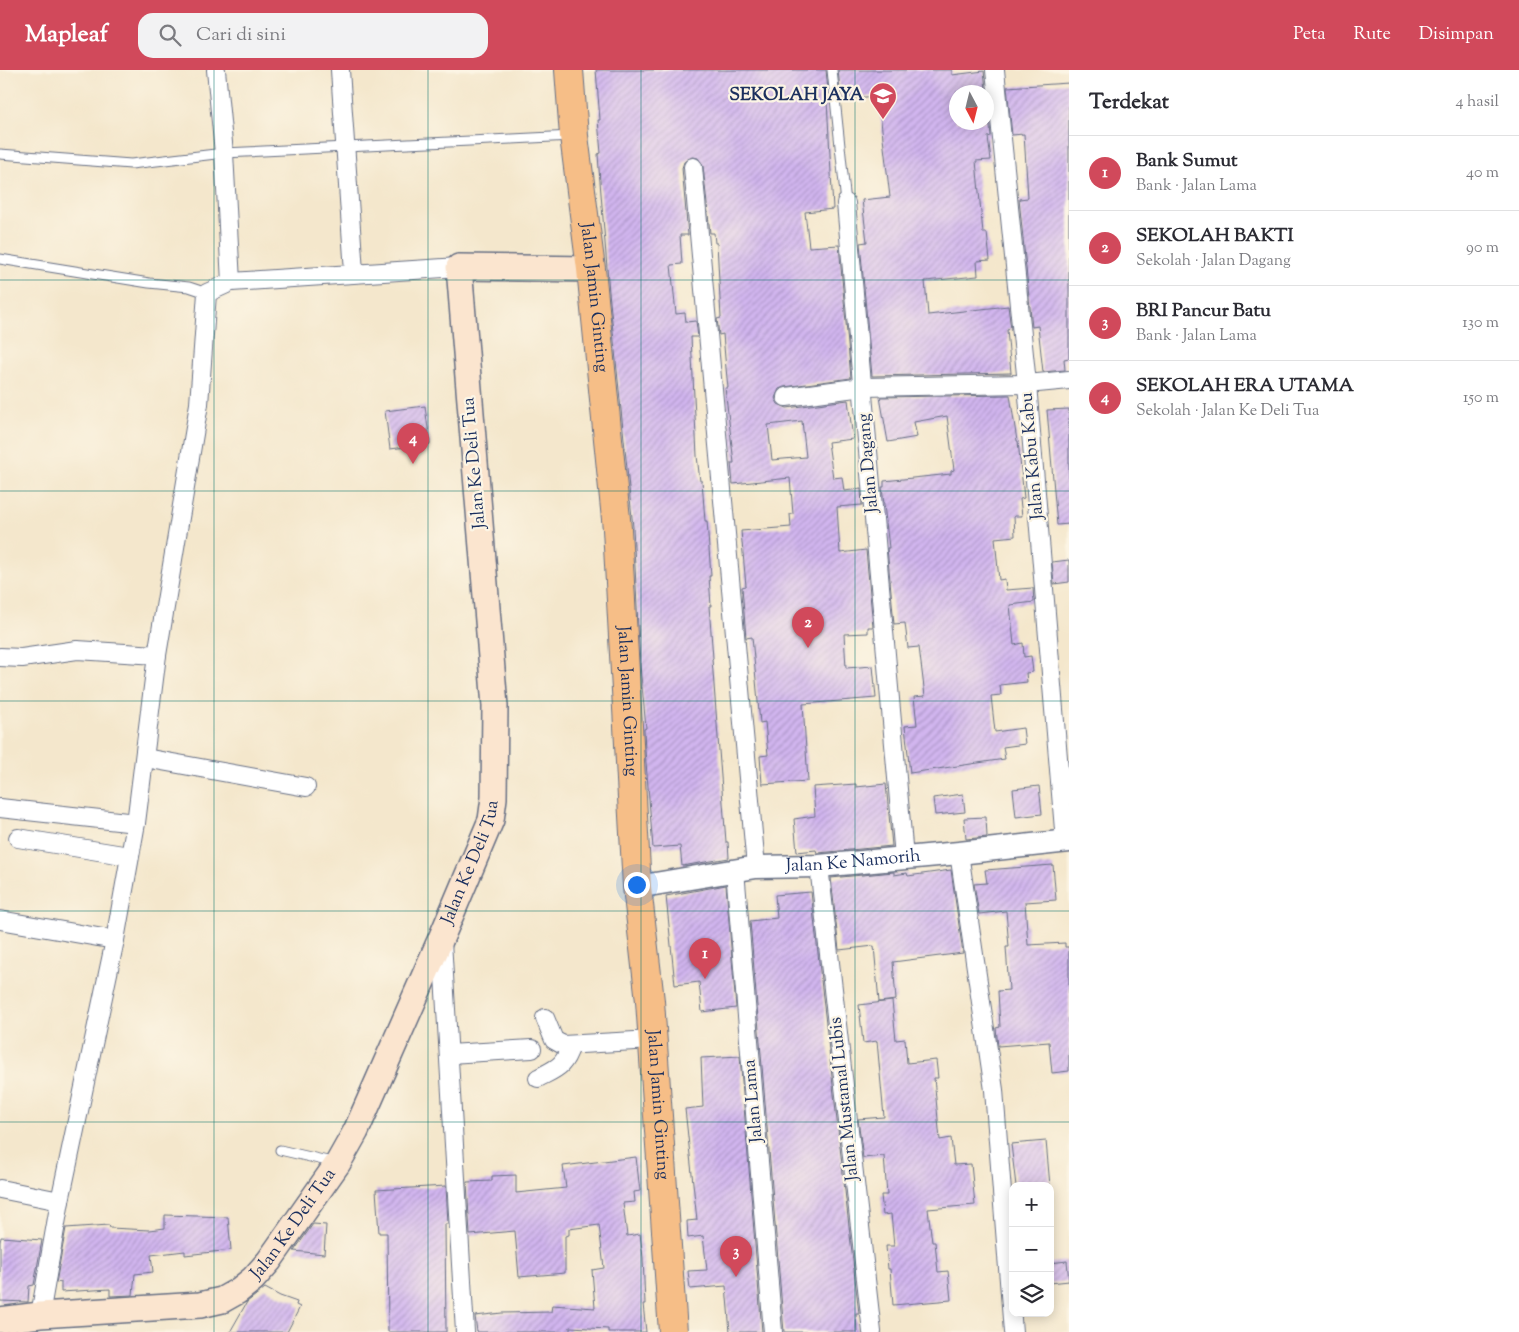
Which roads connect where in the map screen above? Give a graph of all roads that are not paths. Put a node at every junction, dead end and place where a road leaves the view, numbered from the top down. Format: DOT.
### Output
graph roads {
  1 [pos="216,70"];
  2 [pos="340,70"];
  3 [pos="569,70"];
  4 [pos="832,70"];
  5 [pos="995,70"];
  6 [pos="574,136"];
  7 [pos="344,147"];
  8 [pos="0,154"];
  9 [pos="224,154"];
  10 [pos="693,166"];
  11 [pos="846,203"];
  12 [pos="0,259"];
  13 [pos="459,267"];
  14 [pos="591,269"];
  15 [pos="354,272"];
  16 [pos="231,282"];
  17 [pos="207,293"];
  18 [pos="1069,380"];
  19 [pos="1027,384"];
  20 [pos="863,387"];
  21 [pos="786,397"];
  22 [pos="158,655"];
  23 [pos="0,657"];
  24 [pos="145,758"];
  25 [pos="306,787"];
  26 [pos="0,808"];
  27 [pos="136,823"];
  28 [pos="18,838"];
  29 [pos="1067,841"];
  30 [pos="959,853"];
  31 [pos="129,856"];
  32 [pos="904,857"];
  33 [pos="819,866"];
  34 [pos="746,869"];
  35 [pos="637,887"];
  36 [pos="0,920"];
  37 [pos="442,936"];
  38 [pos="115,940"];
  39 [pos="545,1018"];
  40 [pos="653,1040"];
  41 [pos="571,1045"];
  42 [pos="532,1049"];
  43 [pos="449,1054"];
  44 [pos="538,1078"];
  45 [pos="280,1150"];
  46 [pos="338,1163"];
  47 [pos="0,1189"];
  48 [pos="60,1201"];
  49 [pos="40,1315"];
  50 [pos="0,1320"];
  51 [pos="465,1332"];
  52 [pos="673,1332"];
  53 [pos="773,1332"];
  54 [pos="872,1332"];
  55 [pos="1013,1332"];
  1 -- 9 [label="street"];
  2 -- 7 [label="street"];
  3 -- 6 [label="highway, Jalan Jamin Ginting"];
  4 -- 11 [label="lane, Jalan Dagang"];
  5 -- 19 [label="street, Jalan Kabu Kabu"];
  6 -- 7 [label="lane"];
  6 -- 14 [label="highway, Jalan Jamin Ginting"];
  7 -- 9 [label="lane"];
  7 -- 15 [label="street"];
  8 -- 9 [label="lane"];
  9 -- 16 [label="street"];
  10 -- 34 [label="street, Jalan Lama"];
  11 -- 20 [label="street, Jalan Dagang"];
  12 -- 17 [label="lane"];
  13 -- 14 [label="main road"];
  13 -- 15 [label="street"];
  13 -- 37 [label="main road, Jalan Ke Deli Tua"];
  14 -- 35 [label="highway, Jalan Jamin Ginting"];
  15 -- 16 [label="street"];
  16 -- 17 [label="street"];
  17 -- 22 [label="street"];
  18 -- 19 [label="street"];
  19 -- 20 [label="street"];
  19 -- 29 [label="street, Jalan Kabu Kabu"];
  20 -- 21 [label="street"];
  20 -- 32 [label="street, Jalan Dagang"];
  22 -- 23 [label="street"];
  22 -- 24 [label="street"];
  24 -- 25 [label="street"];
  24 -- 27 [label="street"];
  26 -- 27 [label="street"];
  27 -- 31 [label="street"];
  28 -- 31 [label="street"];
  29 -- 30 [label="street, Jalan Ke Namorih"];
  30 -- 32 [label="street, Jalan Ke Namorih"];
  30 -- 55 [label="street"];
  31 -- 38 [label="street"];
  32 -- 33 [label="street, Jalan Ke Namorih"];
  33 -- 34 [label="street, Jalan Ke Namorih"];
  33 -- 54 [label="street, Jalan Mustamal Lubis"];
  34 -- 35 [label="street, Jalan Ke Namorih"];
  34 -- 53 [label="street, Jalan Lama"];
  35 -- 40 [label="highway, Jalan Jamin Ginting"];
  36 -- 38 [label="street"];
  37 -- 43 [label="street"];
  37 -- 46 [label="main road, Jalan Ke Deli Tua"];
  38 -- 48 [label="street"];
  39 -- 41 [label="street"];
  40 -- 41 [label="street"];
  40 -- 52 [label="highway, Jalan Jamin Ginting"];
  41 -- 44 [label="street"];
  42 -- 43 [label="street"];
  43 -- 51 [label="street"];
  45 -- 46 [label="lane"];
  46 -- 49 [label="main road, Jalan Ke Deli Tua"];
  47 -- 48 [label="street"];
  48 -- 49 [label="street"];
  49 -- 50 [label="main road, Jalan Ke Deli Tua"];
}
